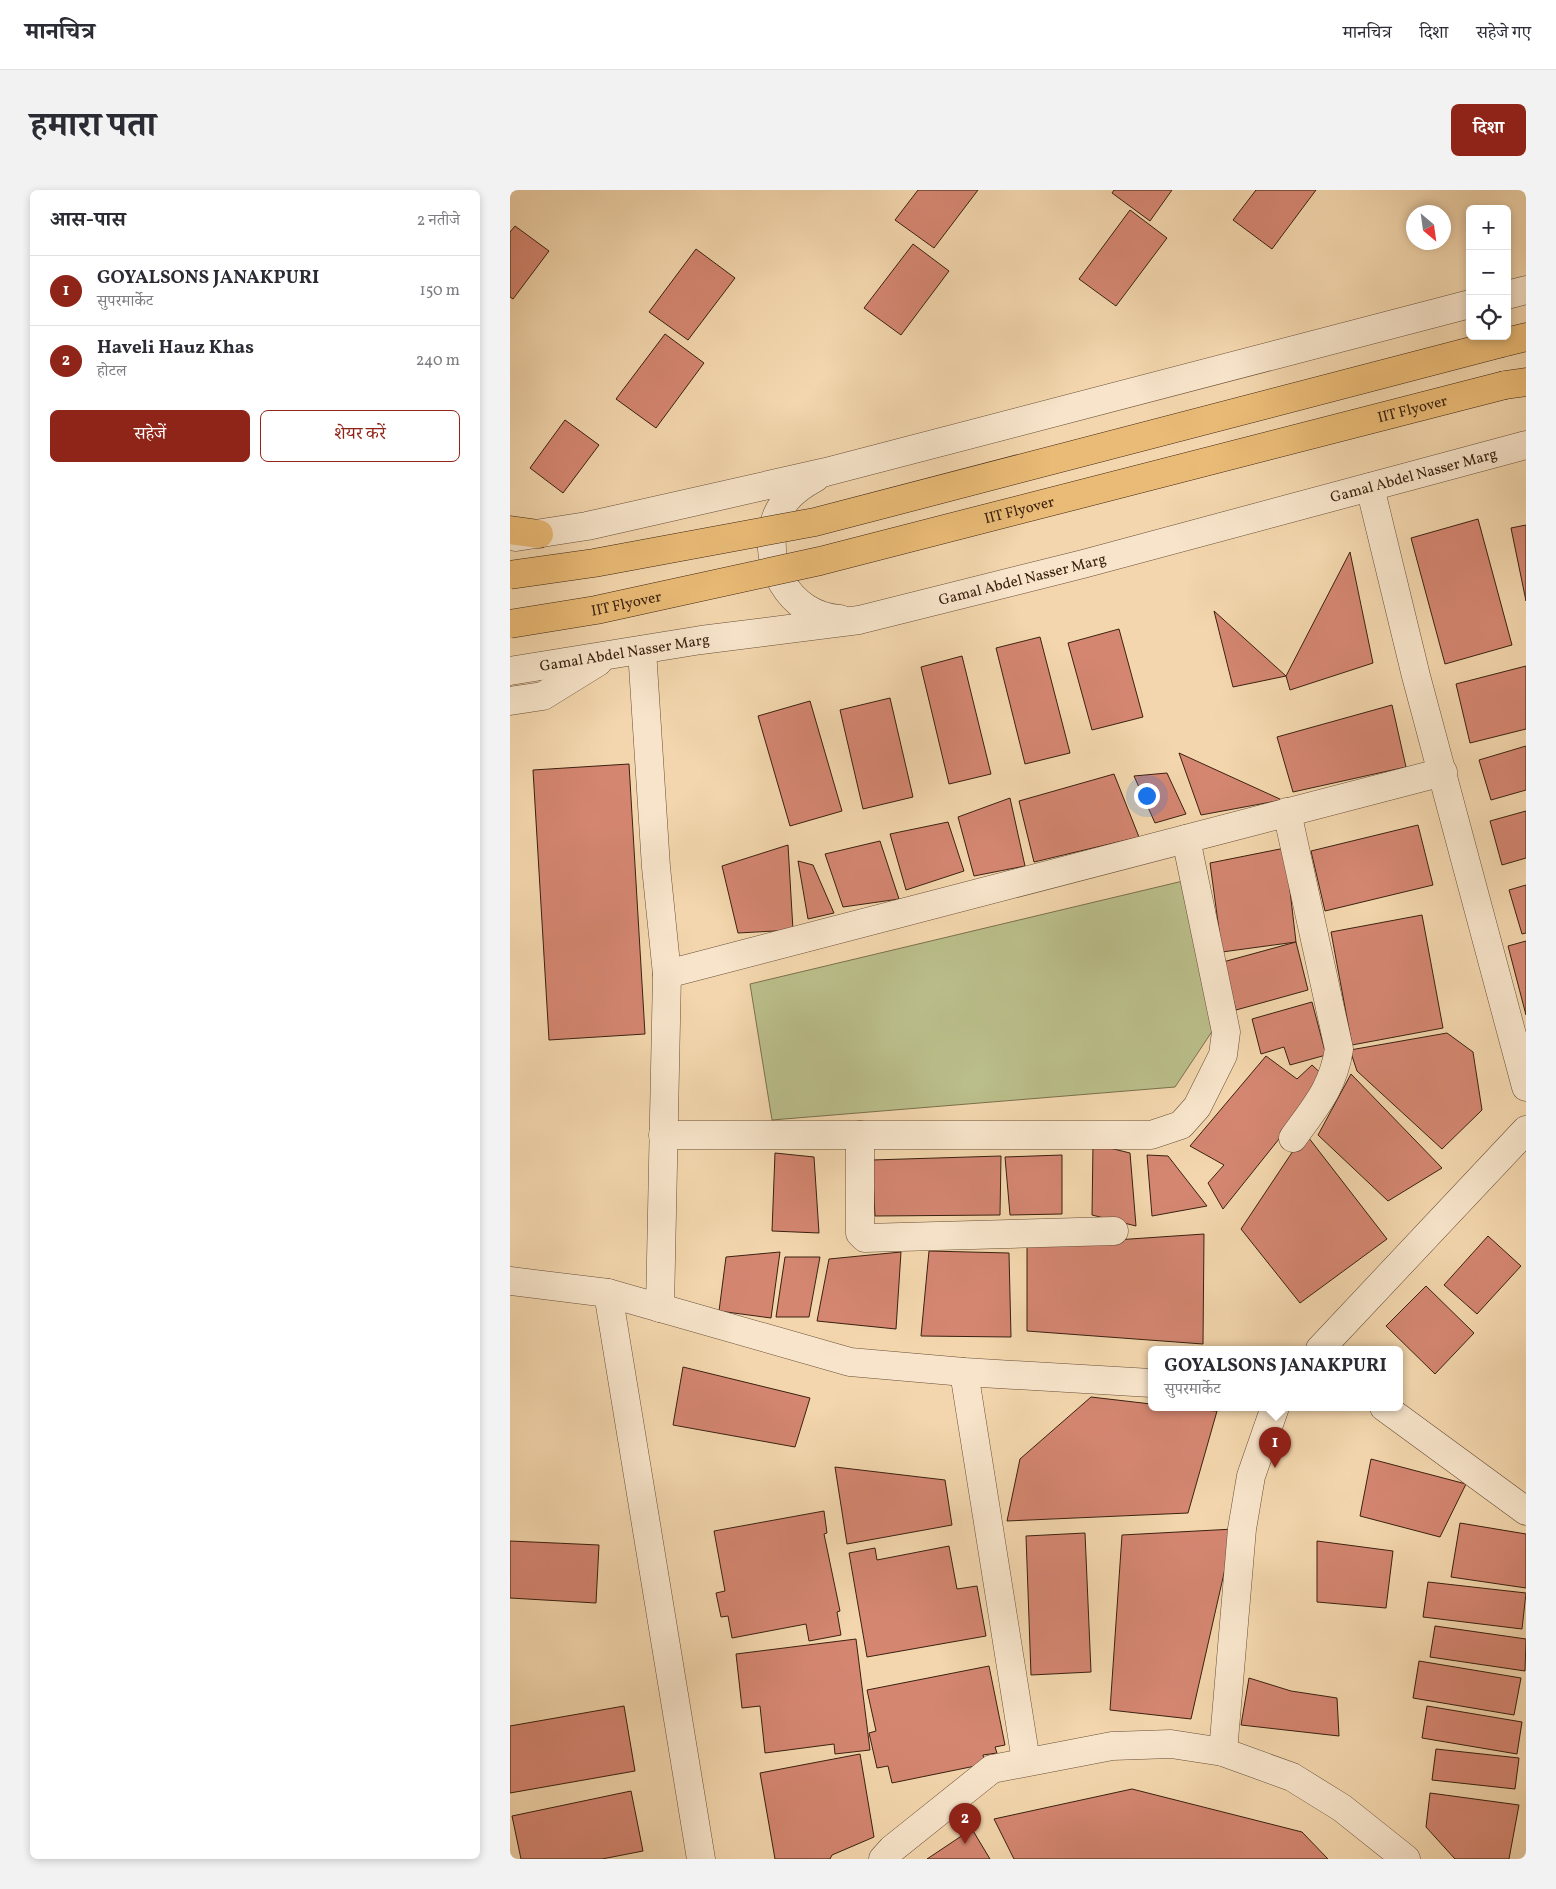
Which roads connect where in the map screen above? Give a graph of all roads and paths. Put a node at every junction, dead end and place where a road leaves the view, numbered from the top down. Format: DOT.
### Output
graph roads {
  1 [pos="1526,290"];
  2 [pos="1511,294"];
  3 [pos="1466,305"];
  4 [pos="1514,340"];
  5 [pos="1515,383"];
  6 [pos="1526,445"];
  7 [pos="826,472"];
  8 [pos="1370,487"];
  9 [pos="510,530"];
  10 [pos="539,534"];
  11 [pos="510,538"];
  12 [pos="510,575"];
  13 [pos="859,620"];
  14 [pos="510,624"];
  15 [pos="642,650"];
  16 [pos="608,656"];
  17 [pos="510,672"];
  18 [pos="510,701"];
  19 [pos="1443,772"];
  20 [pos="1286,812"];
  21 [pos="1186,839"];
  22 [pos="667,974"];
  23 [pos="1526,1087"];
  24 [pos="1526,1130"];
  25 [pos="663,1135"];
  26 [pos="860,1135"];
  27 [pos="1293,1138"];
  28 [pos="1114,1231"];
  29 [pos="510,1281"];
  30 [pos="608,1293"];
  31 [pos="660,1308"];
  32 [pos="1323,1346"];
  33 [pos="964,1372"];
  34 [pos="1148,1383"];
  35 [pos="1273,1411"];
  36 [pos="1389,1411"];
  37 [pos="1526,1511"];
  38 [pos="1223,1752"];
  39 [pos="1026,1761"];
  40 [pos="701,1859"];
  41 [pos="883,1859"];
  42 [pos="1406,1859"];
  1 -- 2 [label="street"];
  3 -- 7 [label="street"];
  4 -- 12 [label="main road, bridge"];
  5 -- 14 [label="main road, IIT Flyover, bridge"];
  6 -- 8 [label="street, Gamal Abdel Nasser Marg"];
  7 -- 10 [label="street"];
  7 -- 13 [label="street"];
  8 -- 13 [label="street, Gamal Abdel Nasser Marg"];
  8 -- 19 [label="street"];
  9 -- 10 [label="main road"];
  10 -- 11 [label="street"];
  13 -- 15 [label="street, Gamal Abdel Nasser Marg"];
  15 -- 16 [label="street, Gamal Abdel Nasser Marg"];
  15 -- 22 [label="street"];
  16 -- 17 [label="street, Gamal Abdel Nasser Marg"];
  16 -- 18 [label="street"];
  19 -- 20 [label="street"];
  19 -- 23 [label="street"];
  20 -- 21 [label="street"];
  20 -- 27 [label="street"];
  21 -- 22 [label="street"];
  21 -- 26 [label="street"];
  22 -- 25 [label="street"];
  24 -- 32 [label="street"];
  25 -- 26 [label="street"];
  25 -- 31 [label="street"];
  26 -- 28 [label="street"];
  29 -- 30 [label="street"];
  30 -- 31 [label="street"];
  30 -- 40 [label="street"];
  31 -- 33 [label="street"];
  33 -- 34 [label="street"];
  33 -- 39 [label="street"];
  35 -- 38 [label="street"];
  36 -- 37 [label="street"];
  38 -- 39 [label="street"];
  38 -- 42 [label="street"];
  39 -- 41 [label="street"];
}
